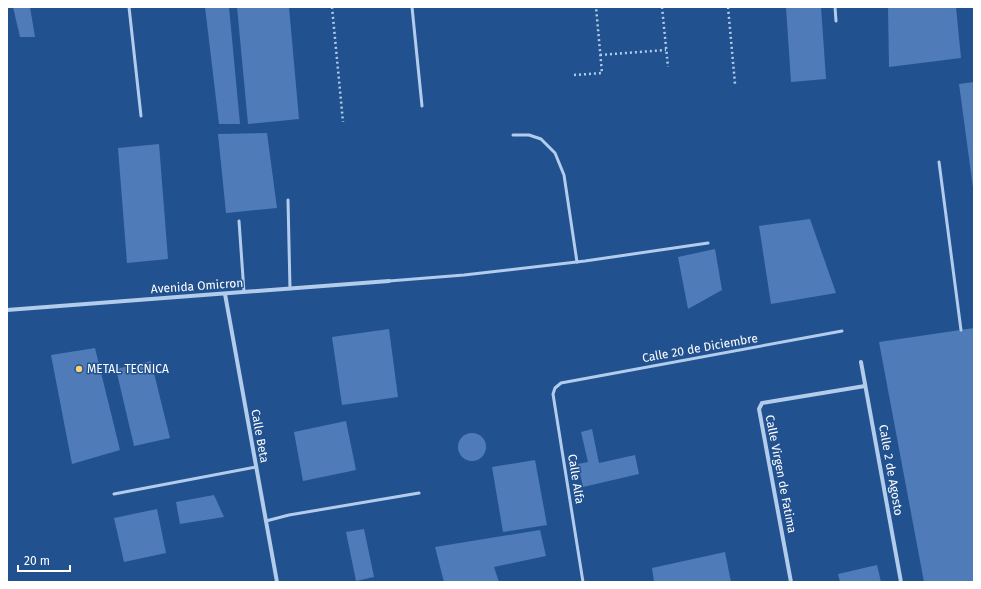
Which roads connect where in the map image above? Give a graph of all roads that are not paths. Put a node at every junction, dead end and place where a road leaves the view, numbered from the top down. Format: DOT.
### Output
graph roads {
  1 [pos="130,7"];
  2 [pos="412,7"];
  3 [pos="835,7"];
  4 [pos="836,21"];
  5 [pos="422,106"];
  6 [pos="141,116"];
  7 [pos="513,135"];
  8 [pos="939,162"];
  9 [pos="288,200"];
  10 [pos="239,221"];
  11 [pos="708,243"];
  12 [pos="577,262"];
  13 [pos="389,281"];
  14 [pos="290,289"];
  15 [pos="244,292"];
  16 [pos="224,294"];
  17 [pos="7,310"];
  18 [pos="961,330"];
  19 [pos="842,331"];
  20 [pos="861,362"];
  21 [pos="561,383"];
  22 [pos="865,386"];
  23 [pos="256,466"];
  24 [pos="419,493"];
  25 [pos="114,494"];
  26 [pos="266,521"];
  27 [pos="277,582"];
  28 [pos="583,582"];
  29 [pos="791,582"];
  30 [pos="901,582"];
  1 -- 6 [label="lane"];
  2 -- 5 [label="lane"];
  3 -- 4 [label="lane"];
  7 -- 12 [label="lane"];
  8 -- 18 [label="lane"];
  9 -- 14 [label="lane"];
  10 -- 15 [label="lane"];
  11 -- 12 [label="lane"];
  12 -- 13 [label="lane"];
  13 -- 14 [label="street, Avenida Omicron"];
  14 -- 15 [label="street, Avenida Omicron"];
  15 -- 16 [label="street, Avenida Omicron"];
  16 -- 17 [label="street, Avenida Omicron"];
  16 -- 23 [label="street, Calle Beta"];
  19 -- 21 [label="lane, Calle 20 de Diciembre"];
  20 -- 22 [label="street, Calle 2 de Agosto"];
  21 -- 28 [label="lane, Calle Alfa"];
  22 -- 29 [label="street, Calle Virgen de Fatima"];
  22 -- 30 [label="street, Calle 2 de Agosto"];
  23 -- 25 [label="lane"];
  23 -- 26 [label="street, Calle Beta"];
  24 -- 26 [label="lane"];
  26 -- 27 [label="street, Calle Beta"];
}
